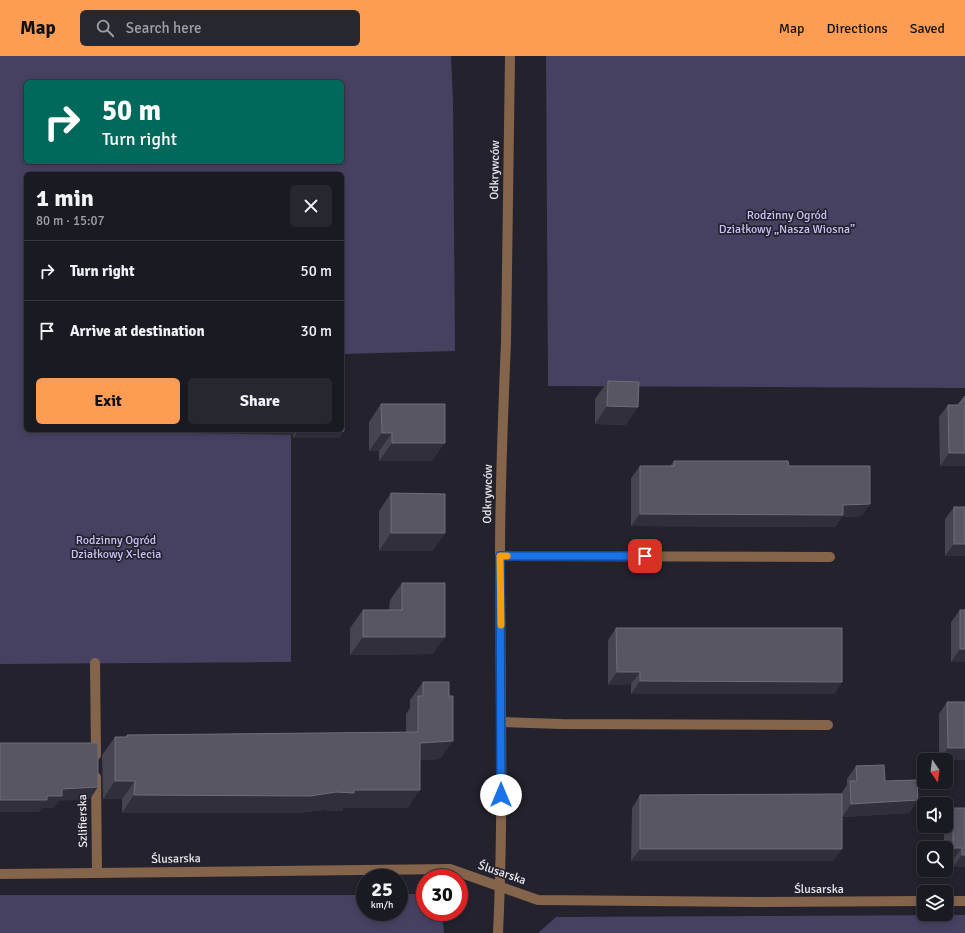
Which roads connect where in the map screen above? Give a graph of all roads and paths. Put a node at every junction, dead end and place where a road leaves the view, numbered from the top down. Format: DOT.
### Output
graph roads {
  1 [pos="510,56"];
  2 [pos="500,556"];
  3 [pos="830,557"];
  4 [pos="95,668"];
  5 [pos="502,722"];
  6 [pos="828,725"];
  7 [pos="97,873"];
  8 [pos="0,874"];
  9 [pos="501,886"];
  10 [pos="917,901"];
  11 [pos="953,901"];
  12 [pos="965,901"];
  13 [pos="498,933"];
  1 -- 2 [label="street, Odkrywców"];
  2 -- 3 [label="street"];
  2 -- 5 [label="street, Odkrywców"];
  4 -- 7 [label="street, Szlifierska"];
  5 -- 6 [label="street"];
  5 -- 9 [label="street, Odkrywców"];
  7 -- 8 [label="street, Ślusarska"];
  7 -- 9 [label="street, Ślusarska"];
  9 -- 10 [label="street, Ślusarska"];
  9 -- 13 [label="street, Odkrywców"];
  11 -- 12 [label="street"];
}
